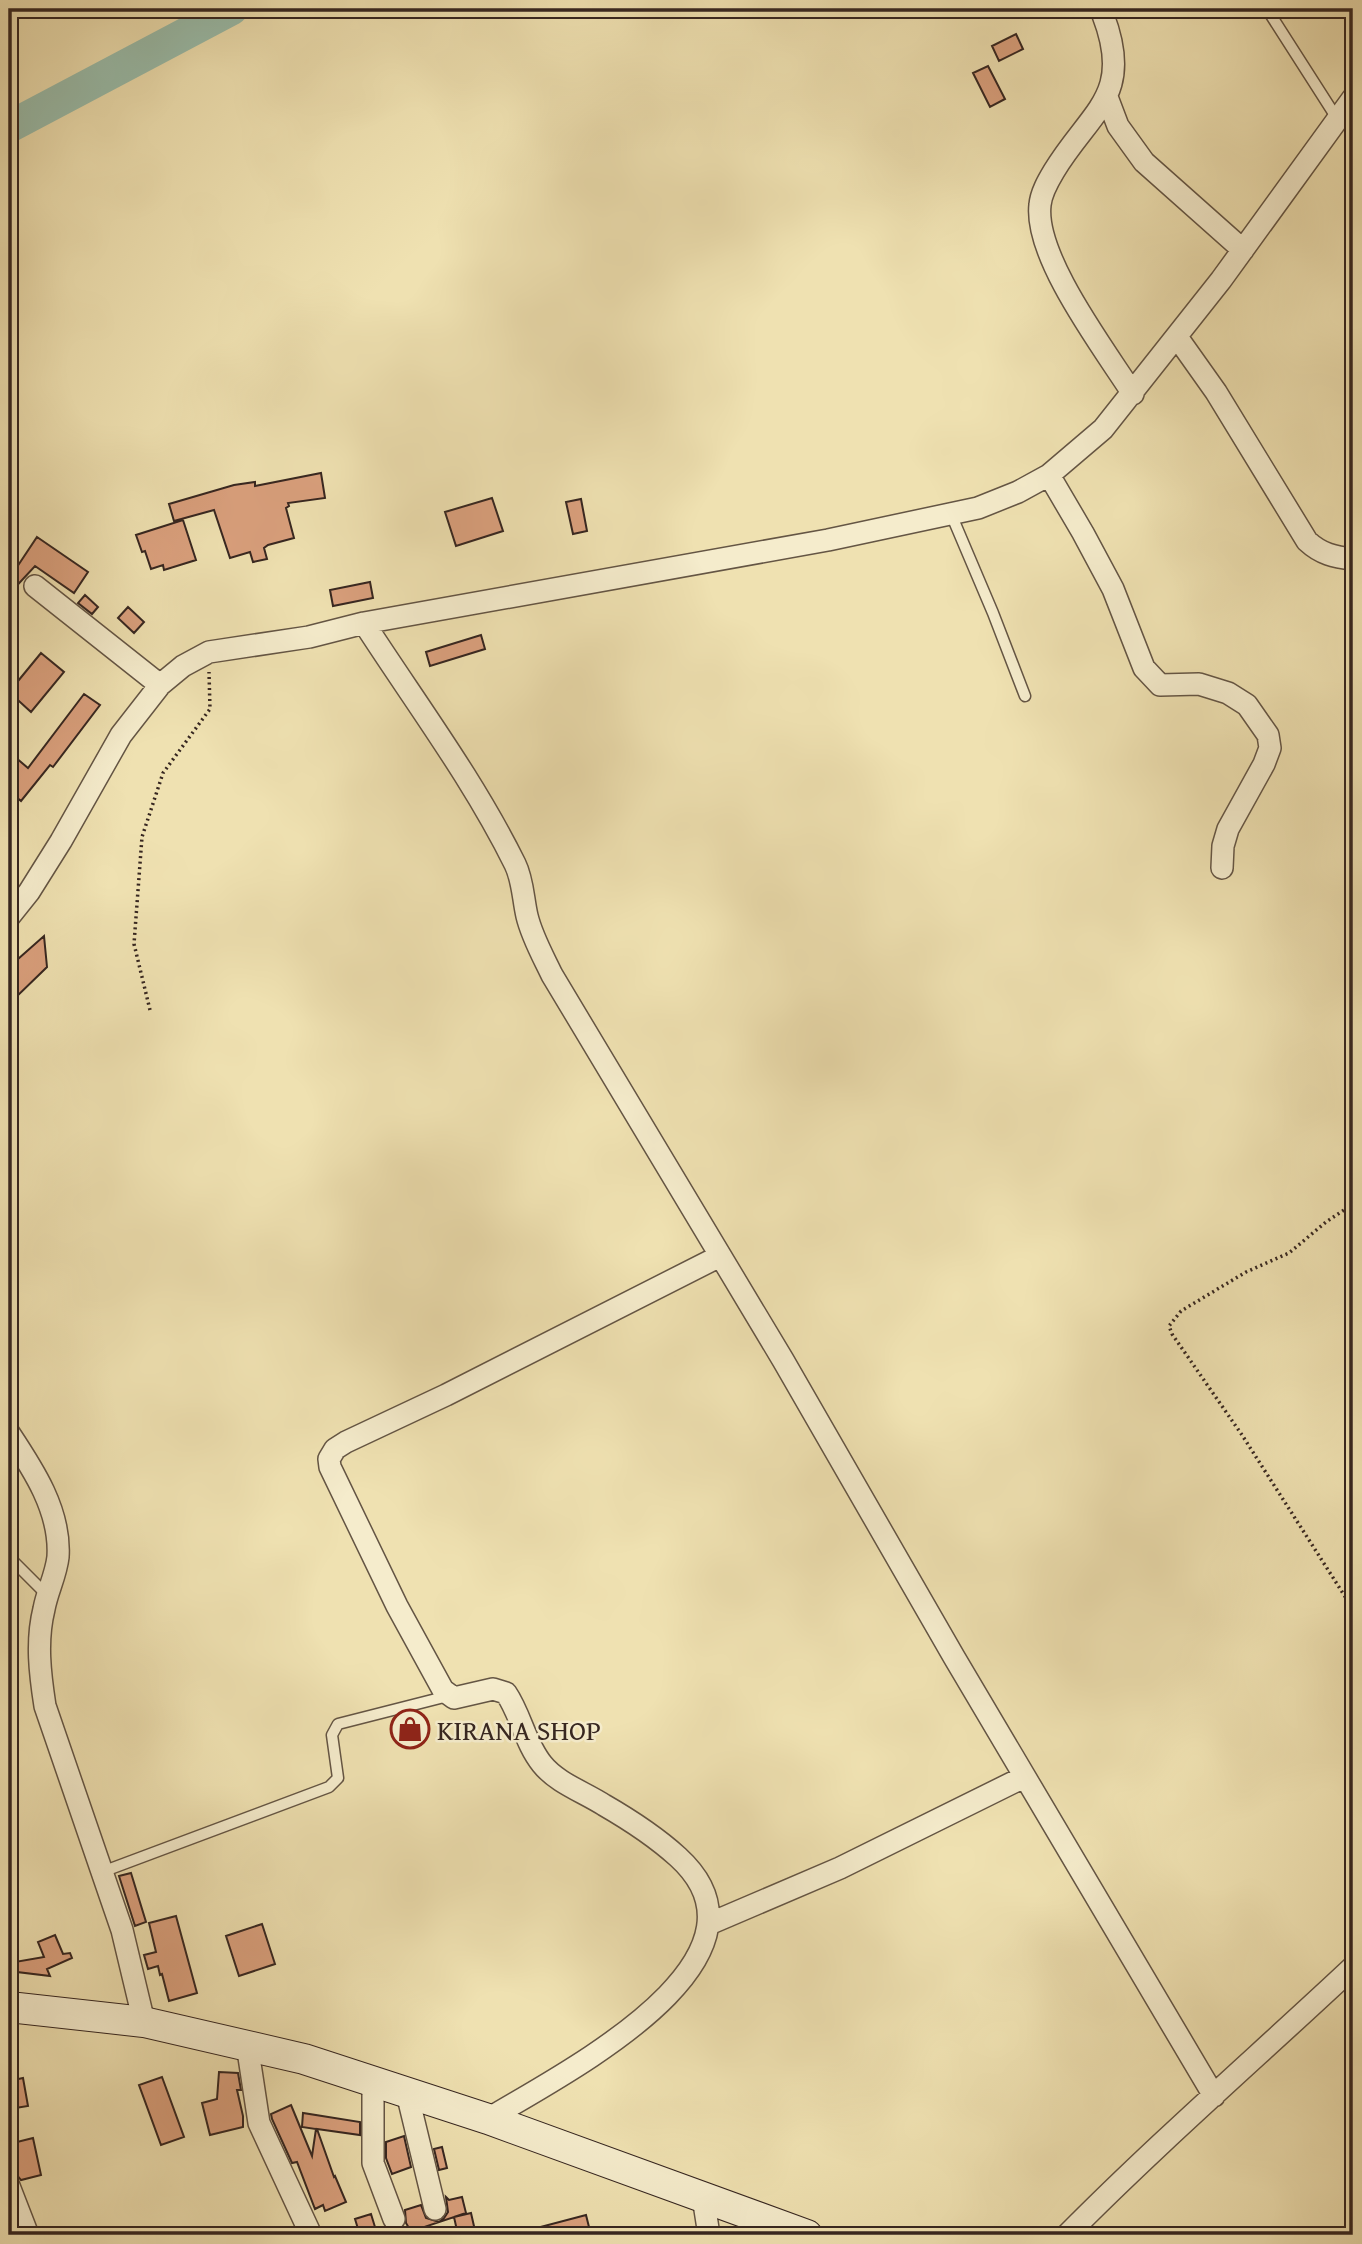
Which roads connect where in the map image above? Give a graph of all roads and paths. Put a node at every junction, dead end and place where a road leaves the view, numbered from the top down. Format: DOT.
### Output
graph roads {
  1 [pos="1267,9"];
  2 [pos="1103,15"];
  3 [pos="1107,97"];
  4 [pos="1353,98"];
  5 [pos="1338,120"];
  6 [pos="1243,250"];
  7 [pos="1177,337"];
  8 [pos="1133,394"];
  9 [pos="1049,475"];
  10 [pos="951,514"];
  11 [pos="1353,559"];
  12 [pos="35,586"];
  13 [pos="364,623"];
  14 [pos="209,652"];
  15 [pos="160,685"];
  16 [pos="1025,696"];
  17 [pos="1222,868"];
  18 [pos="9,917"];
  19 [pos="150,1010"];
  20 [pos="1353,1204"];
  21 [pos="720,1256"];
  22 [pos="9,1433"];
  23 [pos="9,1557"];
  24 [pos="48,1596"];
  25 [pos="1353,1609"];
  26 [pos="448,1696"];
  27 [pos="1024,1777"];
  28 [pos="102,1872"];
  29 [pos="709,1924"];
  30 [pos="1353,1967"];
  31 [pos="9,2007"];
  32 [pos="144,2022"];
  33 [pos="247,2044"];
  34 [pos="373,2081"];
  35 [pos="407,2093"];
  36 [pos="1214,2096"];
  37 [pos="488,2119"];
  38 [pos="9,2186"];
  39 [pos="703,2197"];
  40 [pos="435,2209"];
  41 [pos="394,2219"];
  42 [pos="28,2235"];
  43 [pos="310,2235"];
  44 [pos="709,2235"];
  45 [pos="807,2235"];
  46 [pos="1067,2235"];
  1 -- 5 [label="lane"];
  2 -- 3 [label="street"];
  3 -- 6 [label="street"];
  3 -- 8 [label="street"];
  4 -- 5 [label="street"];
  5 -- 6 [label="street"];
  6 -- 7 [label="street"];
  7 -- 8 [label="street"];
  7 -- 11 [label="street"];
  8 -- 9 [label="street"];
  9 -- 10 [label="street"];
  9 -- 17 [label="street"];
  10 -- 13 [label="street"];
  10 -- 16 [label="lane"];
  12 -- 15 [label="street"];
  13 -- 14 [label="street"];
  13 -- 21 [label="street"];
  14 -- 15 [label="street"];
  14 -- 19 [label="path"];
  15 -- 18 [label="street"];
  20 -- 25 [label="path"];
  21 -- 26 [label="street"];
  21 -- 27 [label="street"];
  22 -- 24 [label="street"];
  23 -- 24 [label="lane"];
  24 -- 28 [label="street"];
  26 -- 28 [label="lane"];
  26 -- 29 [label="street"];
  27 -- 29 [label="street"];
  27 -- 36 [label="street"];
  28 -- 32 [label="street"];
  29 -- 37 [label="street"];
  30 -- 36 [label="street"];
  31 -- 32 [label="street"];
  32 -- 33 [label="street"];
  33 -- 34 [label="street"];
  33 -- 43 [label="street"];
  34 -- 35 [label="street"];
  34 -- 41 [label="street"];
  35 -- 37 [label="street"];
  35 -- 40 [label="street"];
  36 -- 46 [label="street"];
  37 -- 39 [label="street"];
  38 -- 42 [label="street"];
  39 -- 44 [label="street"];
  39 -- 45 [label="street"];
}
